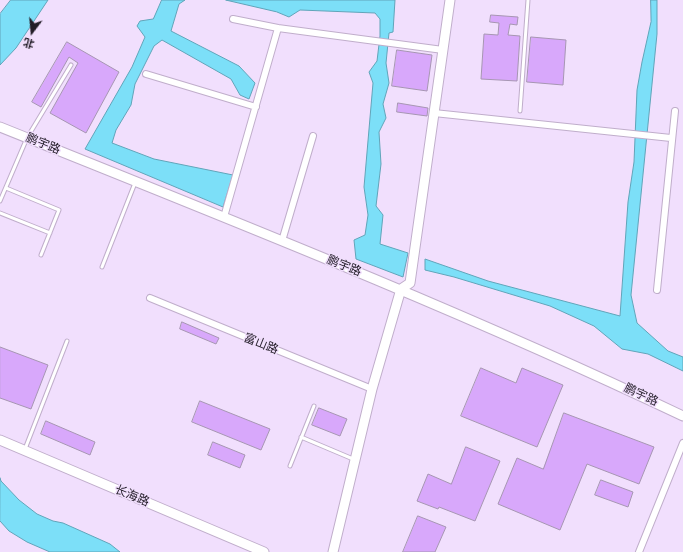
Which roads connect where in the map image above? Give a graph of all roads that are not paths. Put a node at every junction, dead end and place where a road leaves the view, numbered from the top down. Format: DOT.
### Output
graph roads {
  1 [pos="450,0"];
  2 [pos="528,0"];
  3 [pos="234,19"];
  4 [pos="278,28"];
  5 [pos="443,50"];
  6 [pos="71,65"];
  7 [pos="146,74"];
  8 [pos="256,107"];
  9 [pos="520,111"];
  10 [pos="675,111"];
  11 [pos="434,113"];
  12 [pos="0,127"];
  13 [pos="313,136"];
  14 [pos="27,138"];
  15 [pos="671,138"];
  16 [pos="136,182"];
  17 [pos="6,188"];
  18 [pos="0,201"];
  19 [pos="0,213"];
  20 [pos="224,217"];
  21 [pos="50,233"];
  22 [pos="282,241"];
  23 [pos="41,255"];
  24 [pos="102,267"];
  25 [pos="401,289"];
  26 [pos="657,290"];
  27 [pos="150,298"];
  28 [pos="67,341"];
  29 [pos="372,389"];
  30 [pos="314,406"];
  31 [pos="683,416"];
  32 [pos="301,437"];
  33 [pos="0,440"];
  34 [pos="683,443"];
  35 [pos="25,450"];
  36 [pos="355,459"];
  37 [pos="290,466"];
  38 [pos="264,552"];
  39 [pos="333,552"];
  40 [pos="639,552"];
  1 -- 5 [label="street"];
  2 -- 9 [label="lane"];
  3 -- 4 [label="street"];
  4 -- 5 [label="street"];
  4 -- 8 [label="street"];
  5 -- 11 [label="street"];
  6 -- 14 [label="lane"];
  7 -- 8 [label="street"];
  8 -- 20 [label="street"];
  10 -- 15 [label="street"];
  11 -- 15 [label="street"];
  11 -- 25 [label="street"];
  12 -- 14 [label="street, 鹏宇路"];
  13 -- 22 [label="street"];
  14 -- 16 [label="street, 鹏宇路"];
  14 -- 17 [label="lane"];
  15 -- 26 [label="street"];
  16 -- 20 [label="street, 鹏宇路"];
  16 -- 24 [label="lane"];
  17 -- 18 [label="lane"];
  17 -- 21 [label="lane"];
  19 -- 21 [label="lane"];
  20 -- 22 [label="street, 鹏宇路"];
  21 -- 23 [label="lane"];
  22 -- 25 [label="street, 鹏宇路"];
  25 -- 29 [label="street"];
  25 -- 31 [label="street, 鹏宇路"];
  27 -- 29 [label="street, 富山路"];
  28 -- 35 [label="lane"];
  29 -- 36 [label="street"];
  30 -- 32 [label="lane"];
  32 -- 36 [label="lane"];
  32 -- 37 [label="lane"];
  33 -- 35 [label="street, 长海路"];
  34 -- 40 [label="street"];
  35 -- 38 [label="street, 长海路"];
  36 -- 39 [label="street"];
}
